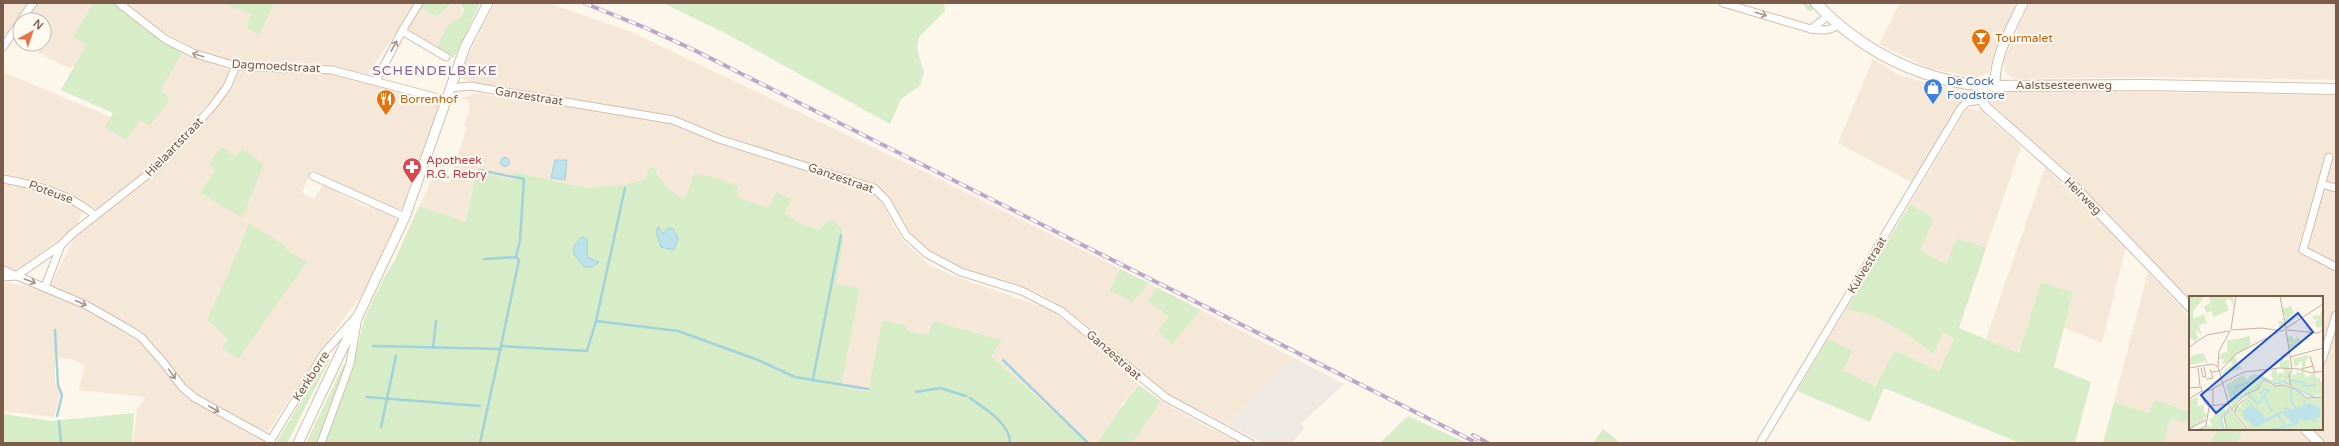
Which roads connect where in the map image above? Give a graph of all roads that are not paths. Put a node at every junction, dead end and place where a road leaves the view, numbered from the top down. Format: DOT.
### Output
graph roads {
  1 [pos="33,3"];
  2 [pos="119,3"];
  3 [pos="419,3"];
  4 [pos="488,3"];
  5 [pos="1723,3"];
  6 [pos="1816,3"];
  7 [pos="2023,3"];
  8 [pos="27,12"];
  9 [pos="1828,16"];
  10 [pos="1838,24"];
  11 [pos="1811,29"];
  12 [pos="402,31"];
  13 [pos="12,34"];
  14 [pos="3,47"];
  15 [pos="446,57"];
  16 [pos="236,66"];
  17 [pos="376,81"];
  18 [pos="1983,86"];
  19 [pos="1995,86"];
  20 [pos="451,88"];
  21 [pos="2336,89"];
  22 [pos="446,100"];
  23 [pos="1982,100"];
  24 [pos="2329,157"];
  25 [pos="313,176"];
  26 [pos="3,179"];
  27 [pos="2322,184"];
  28 [pos="2336,188"];
  29 [pos="95,216"];
  30 [pos="405,217"];
  31 [pos="62,245"];
  32 [pos="2336,267"];
  33 [pos="3,270"];
  34 [pos="16,276"];
  35 [pos="3,277"];
  36 [pos="45,288"];
  37 [pos="2189,306"];
  38 [pos="359,313"];
  39 [pos="2336,316"];
  40 [pos="2323,357"];
  41 [pos="2306,430"];
  42 [pos="270,442"];
  43 [pos="298,443"];
  44 [pos="321,443"];
  45 [pos="1250,443"];
  46 [pos="1760,443"];
  47 [pos="2318,443"];
  1 -- 8 [label="street"];
  16 -- 2 [label="street, Dagmoedstraat, one-way"];
  3 -- 12 [label="street"];
  4 -- 20 [label="street, Kerkborre"];
  5 -- 11 [label="street, one-way"];
  6 -- 9 [label="main road, Aalstsesteenweg"];
  7 -- 19 [label="street"];
  9 -- 10 [label="main road, Aalstsesteenweg"];
  9 -- 11 [label="street"];
  10 -- 11 [label="street"];
  10 -- 18 [label="main road, Aalstsesteenweg"];
  12 -- 15 [label="street"];
  17 -- 12 [label="street, one-way"];
  13 -- 14 [label="street"];
  16 -- 17 [label="street, Dagmoedstraat"];
  16 -- 29 [label="street, Hielaartstraat"];
  17 -- 22 [label="street, Dagmoedstraat"];
  18 -- 19 [label="main road, Aalstsesteenweg"];
  18 -- 23 [label="street"];
  19 -- 21 [label="main road, Aalstsesteenweg"];
  20 -- 22 [label="street, Kerkborre"];
  20 -- 45 [label="street, Ganzestraat"];
  22 -- 30 [label="street, Kerkborre"];
  23 -- 37 [label="street, Heirweg"];
  23 -- 46 [label="street, Kulvestraat"];
  24 -- 27 [label="street"];
  25 -- 30 [label="street"];
  26 -- 29 [label="street, Poteuse"];
  27 -- 28 [label="street"];
  27 -- 32 [label="street"];
  29 -- 31 [label="street, Hielaartstraat"];
  30 -- 38 [label="street, Kerkborre"];
  31 -- 34 [label="street, Hielaartstraat"];
  31 -- 36 [label="street, Hielaartstraat"];
  33 -- 34 [label="street, Hielaartstraat"];
  34 -- 35 [label="street, Hielaartstraat"];
  34 -- 36 [label="street, Hielaartstraat, one-way"];
  36 -- 42 [label="street, one-way"];
  38 -- 42 [label="street, Kerkborre"];
  38 -- 43 [label="street, Kerkborre"];
  38 -- 44 [label="street, Kerkborre"];
  39 -- 40 [label="street"];
  41 -- 47 [label="street"];
}
